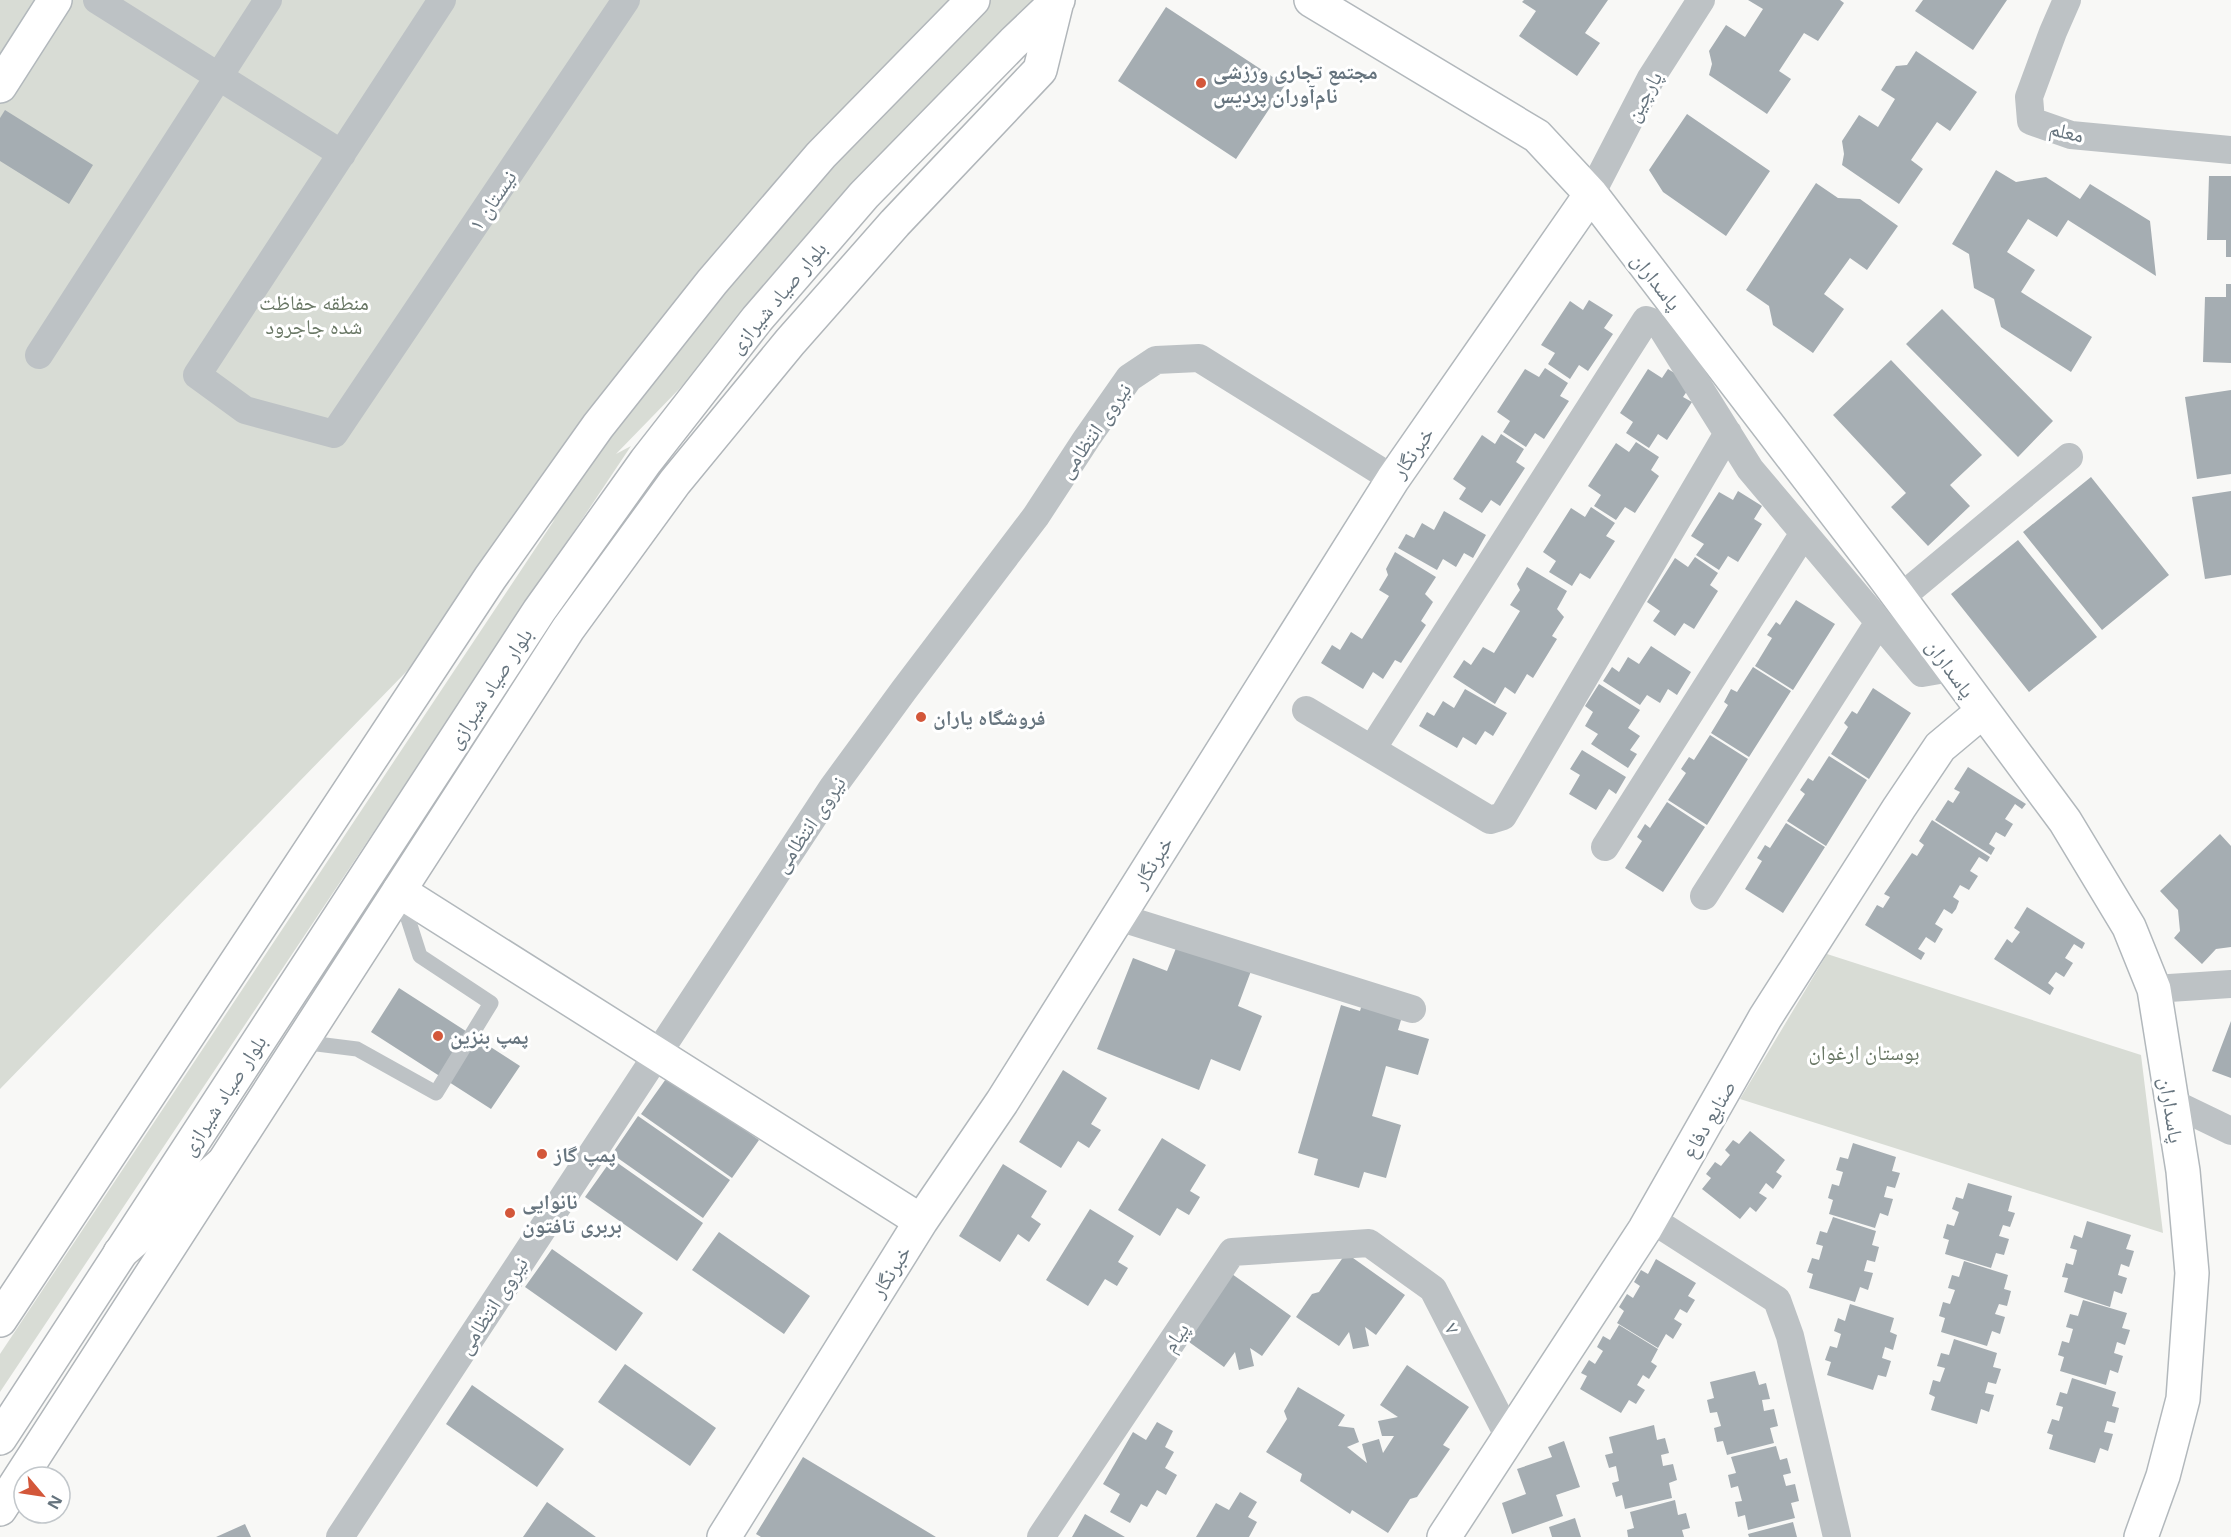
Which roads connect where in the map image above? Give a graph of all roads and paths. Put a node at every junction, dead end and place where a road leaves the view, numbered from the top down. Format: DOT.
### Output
graph roads {
  1 [pos="55,0"];
  2 [pos="97,0"];
  3 [pos="268,0"];
  4 [pos="442,0"];
  5 [pos="626,0"];
  6 [pos="972,0"];
  7 [pos="1058,0"];
  8 [pos="1311,0"];
  9 [pos="1701,0"];
  10 [pos="2067,0"];
  11 [pos="218,76"];
  12 [pos="0,86"];
  13 [pos="2231,150"];
  14 [pos="342,154"];
  15 [pos="1591,194"];
  16 [pos="39,355"];
  17 [pos="1728,433"];
  18 [pos="2070,457"];
  19 [pos="1393,479"];
  20 [pos="1804,533"];
  21 [pos="1900,598"];
  22 [pos="1879,622"];
  23 [pos="1951,668"];
  24 [pos="1306,710"];
  25 [pos="1983,711"];
  26 [pos="1372,749"];
  27 [pos="1605,847"];
  28 [pos="399,891"];
  29 [pos="1704,896"];
  30 [pos="1118,917"];
  31 [pos="2231,984"];
  32 [pos="2154,989"];
  33 [pos="1413,1010"];
  34 [pos="301,1042"];
  35 [pos="657,1054"];
  36 [pos="2171,1102"];
  37 [pos="2231,1131"];
  38 [pos="221,1165"];
  39 [pos="1650,1219"];
  40 [pos="921,1221"];
  41 [pos="1369,1243"];
  42 [pos="120,1253"];
  43 [pos="0,1320"];
  44 [pos="1509,1437"];
  45 [pos="0,1438"];
  46 [pos="0,1509"];
  47 [pos="340,1537"];
  48 [pos="724,1537"];
  49 [pos="1041,1537"];
  50 [pos="1444,1537"];
  51 [pos="1837,1537"];
  52 [pos="2141,1537"];
  1 -- 12 [label="main road"];
  2 -- 11 [label="street"];
  3 -- 11 [label="street"];
  4 -- 14 [label="street"];
  5 -- 14 [label="street, نیستان ۱"];
  6 -- 43 [label="main road"];
  7 -- 28 [label="main road"];
  7 -- 42 [label="main road, بلوار صیاد شیرازی"];
  8 -- 15 [label="main road, پاسداران"];
  9 -- 15 [label="street, پارچین"];
  10 -- 13 [label="street, معلم"];
  11 -- 14 [label="street"];
  11 -- 16 [label="street"];
  15 -- 19 [label="main road, خبرنگار"];
  15 -- 21 [label="main road, پاسداران"];
  17 -- 20 [label="street"];
  17 -- 26 [label="street"];
  17 -- 26 [label="street"];
  18 -- 21 [label="street"];
  19 -- 30 [label="main road, خبرنگار"];
  19 -- 35 [label="street, نیروی انتظامی"];
  20 -- 22 [label="street"];
  20 -- 27 [label="street"];
  21 -- 23 [label="main road, پاسداران"];
  22 -- 23 [label="street"];
  22 -- 29 [label="street"];
  23 -- 25 [label="main road, پاسداران"];
  24 -- 26 [label="street"];
  25 -- 32 [label="main road, پاسداران"];
  25 -- 39 [label="main road, صنایع دفاع"];
  28 -- 34 [label="main road"];
  28 -- 34 [label="lane"];
  28 -- 35 [label="main road"];
  30 -- 33 [label="street"];
  30 -- 40 [label="main road, خبرنگار"];
  31 -- 32 [label="street"];
  32 -- 36 [label="main road, پاسداران"];
  34 -- 38 [label="main road"];
  35 -- 40 [label="main road"];
  35 -- 47 [label="street, نیروی انتظامی"];
  36 -- 37 [label="street"];
  36 -- 52 [label="main road, پاسداران"];
  38 -- 42 [label="main road"];
  38 -- 46 [label="main road"];
  39 -- 44 [label="main road, صنایع دفاع"];
  39 -- 51 [label="street"];
  40 -- 48 [label="main road, خبرنگار"];
  41 -- 44 [label="street, ۷"];
  41 -- 49 [label="street, پیام"];
  42 -- 45 [label="main road, بلوار صیاد شیرازی"];
  44 -- 50 [label="main road, صنایع دفاع"];
}
